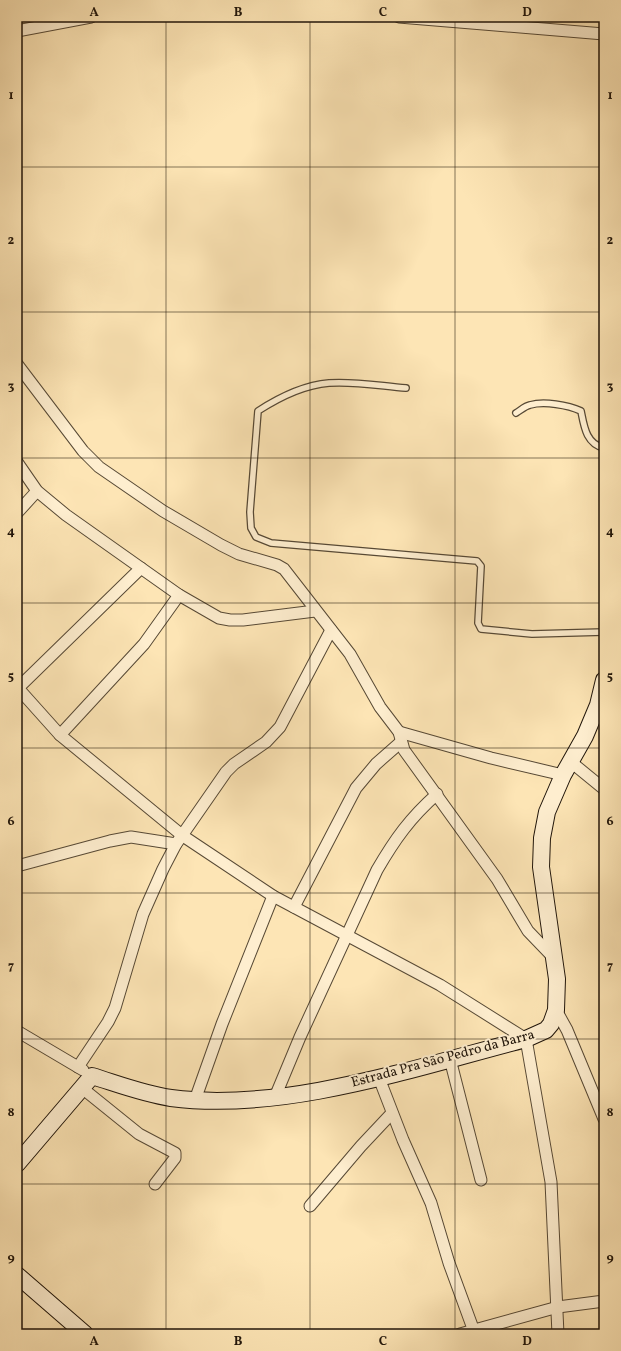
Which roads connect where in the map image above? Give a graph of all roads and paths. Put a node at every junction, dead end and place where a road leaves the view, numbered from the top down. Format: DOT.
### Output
graph roads {
  1 [pos="91,17"];
  2 [pos="399,17"];
  3 [pos="17,31"];
  4 [pos="604,34"];
  5 [pos="17,364"];
  6 [pos="406,388"];
  7 [pos="516,413"];
  8 [pos="604,448"];
  9 [pos="17,462"];
  10 [pos="37,492"];
  11 [pos="17,513"];
  12 [pos="141,568"];
  13 [pos="179,595"];
  14 [pos="315,611"];
  15 [pos="330,630"];
  16 [pos="604,632"];
  17 [pos="604,680"];
  18 [pos="19,693"];
  19 [pos="60,735"];
  20 [pos="400,737"];
  21 [pos="567,768"];
  22 [pos="604,789"];
  23 [pos="437,794"];
  24 [pos="180,840"];
  25 [pos="17,866"];
  26 [pos="273,896"];
  27 [pos="294,907"];
  28 [pos="346,936"];
  29 [pos="552,957"];
  30 [pos="556,1010"];
  31 [pos="17,1031"];
  32 [pos="526,1039"];
  33 [pos="450,1058"];
  34 [pos="78,1067"];
  35 [pos="379,1078"];
  36 [pos="87,1082"];
  37 [pos="275,1097"];
  38 [pos="195,1100"];
  39 [pos="392,1113"];
  40 [pos="604,1117"];
  41 [pos="17,1164"];
  42 [pos="481,1180"];
  43 [pos="155,1184"];
  44 [pos="310,1206"];
  45 [pos="17,1275"];
  46 [pos="604,1302"];
  47 [pos="558,1307"];
  48 [pos="474,1331"];
  49 [pos="85,1334"];
  50 [pos="460,1334"];
  51 [pos="558,1334"];
  1 -- 3 [label="street"];
  2 -- 4 [label="street"];
  5 -- 14 [label="street"];
  6 -- 16 [label="lane"];
  7 -- 8 [label="lane"];
  9 -- 10 [label="street"];
  10 -- 11 [label="street"];
  10 -- 12 [label="street"];
  12 -- 13 [label="street"];
  12 -- 18 [label="street"];
  13 -- 14 [label="street"];
  13 -- 19 [label="street"];
  14 -- 15 [label="street"];
  15 -- 20 [label="street"];
  15 -- 24 [label="street"];
  17 -- 21 [label="street, Estrada Pra São Pedro da Barra"];
  18 -- 19 [label="street"];
  19 -- 24 [label="street"];
  20 -- 21 [label="street"];
  20 -- 23 [label="street"];
  20 -- 27 [label="street"];
  21 -- 22 [label="street"];
  21 -- 29 [label="street, Estrada Pra São Pedro da Barra"];
  23 -- 28 [label="street"];
  23 -- 29 [label="street"];
  24 -- 25 [label="street"];
  24 -- 26 [label="street"];
  24 -- 34 [label="street"];
  26 -- 27 [label="street"];
  26 -- 38 [label="street"];
  27 -- 28 [label="street"];
  28 -- 32 [label="street"];
  28 -- 37 [label="street"];
  29 -- 30 [label="street, Estrada Pra São Pedro da Barra"];
  30 -- 32 [label="street, Estrada Pra São Pedro da Barra"];
  30 -- 40 [label="street"];
  31 -- 34 [label="street"];
  32 -- 33 [label="street, Estrada Pra São Pedro da Barra"];
  32 -- 47 [label="street"];
  33 -- 35 [label="street, Estrada Pra São Pedro da Barra"];
  33 -- 42 [label="street"];
  34 -- 36 [label="street"];
  35 -- 37 [label="street, Estrada Pra São Pedro da Barra"];
  35 -- 39 [label="street"];
  36 -- 38 [label="street, Estrada Pra São Pedro da Barra"];
  36 -- 41 [label="street"];
  36 -- 43 [label="street"];
  37 -- 38 [label="street, Estrada Pra São Pedro da Barra"];
  39 -- 44 [label="street"];
  39 -- 48 [label="street"];
  45 -- 49 [label="street"];
  46 -- 47 [label="street"];
  47 -- 48 [label="street"];
  47 -- 51 [label="street"];
  48 -- 50 [label="street"];
}
